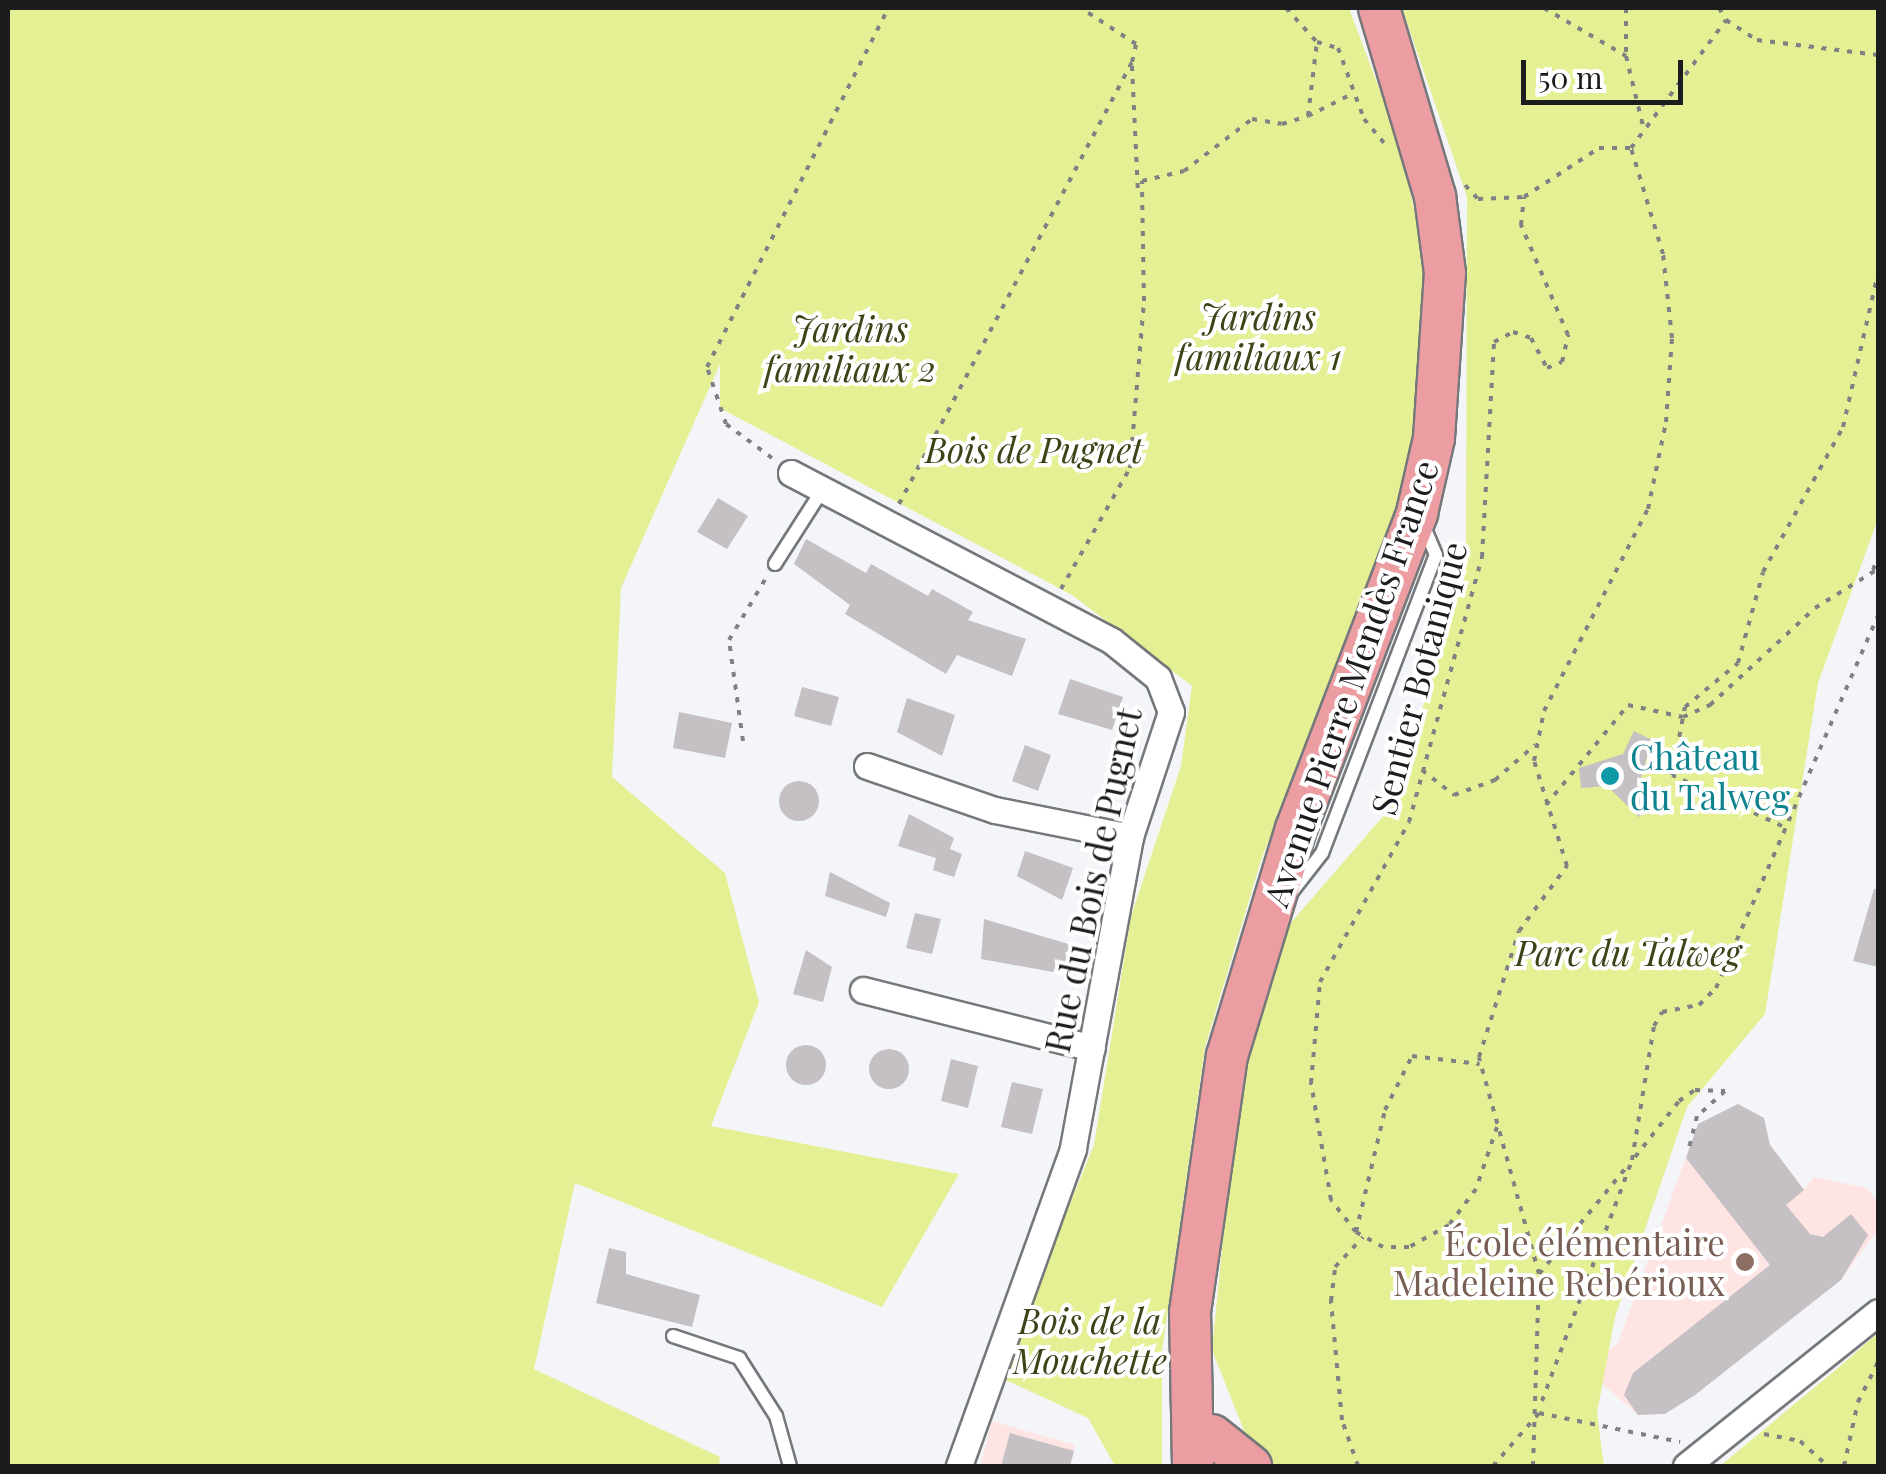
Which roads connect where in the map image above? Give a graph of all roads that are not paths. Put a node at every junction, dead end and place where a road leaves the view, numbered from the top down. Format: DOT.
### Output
graph roads {
  1 [pos="1378,8"];
  2 [pos="791,473"];
  3 [pos="822,489"];
  4 [pos="775,564"];
  5 [pos="868,766"];
  6 [pos="1130,837"];
  7 [pos="863,990"];
  8 [pos="1092,1048"];
  9 [pos="1200,1241"];
  10 [pos="1878,1312"];
  11 [pos="673,1336"];
  12 [pos="1206,1456"];
  13 [pos="1692,1462"];
  14 [pos="790,1466"];
  15 [pos="959,1466"];
  16 [pos="1172,1466"];
  17 [pos="1251,1466"];
  1 -- 9 [label="main road, Avenue Pierre Mendès France"];
  2 -- 3 [label="street, Rue du Bois de Pugnet"];
  3 -- 4 [label="lane"];
  3 -- 6 [label="street, Rue du Bois de Pugnet"];
  5 -- 6 [label="street"];
  6 -- 8 [label="street, Rue du Bois de Pugnet"];
  7 -- 8 [label="street"];
  8 -- 15 [label="street, Rue du Bois de Pugnet"];
  9 -- 12 [label="main road, Avenue Pierre Mendès France"];
  9 -- 16 [label="main road"];
  10 -- 13 [label="street"];
  11 -- 14 [label="lane"];
  12 -- 17 [label="main road"];
}
